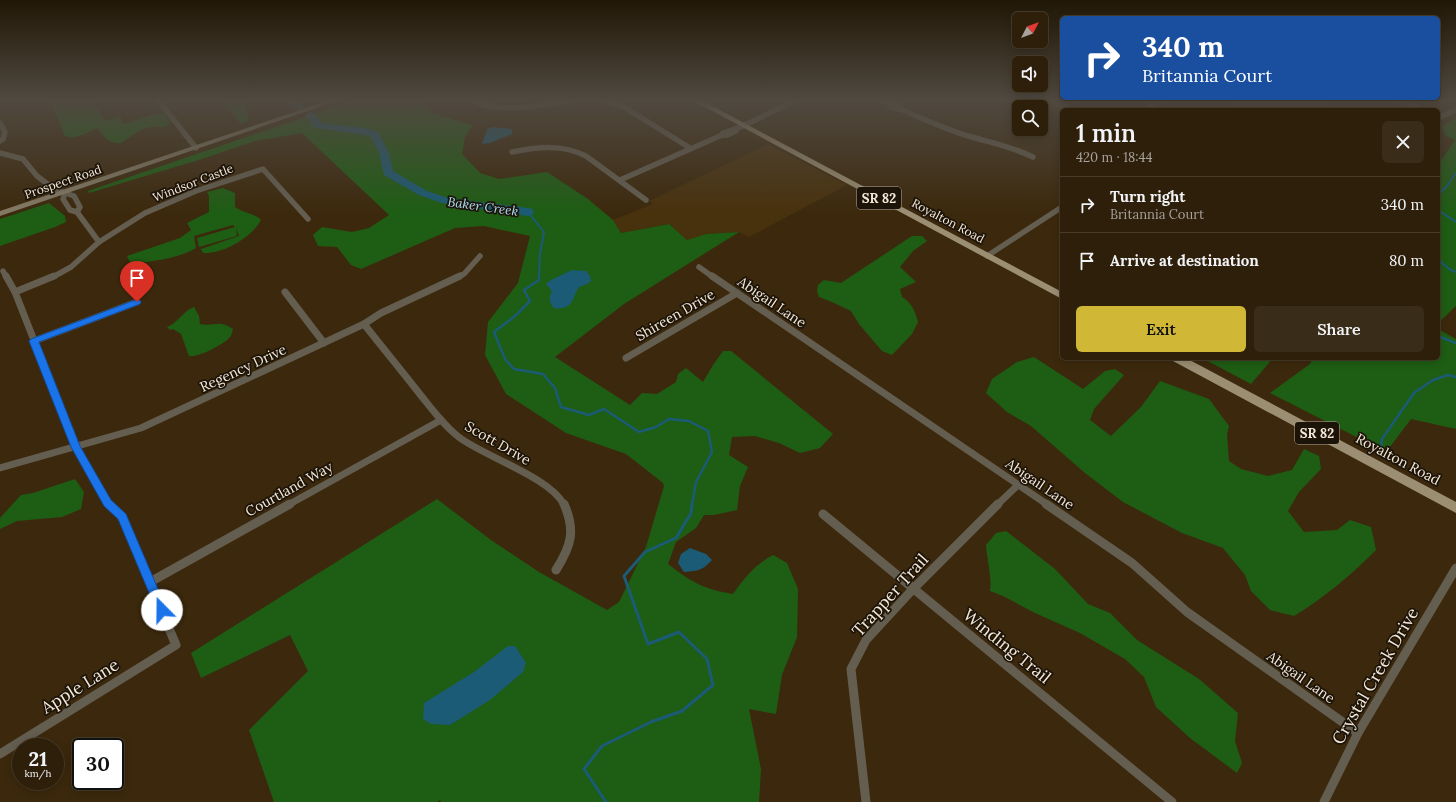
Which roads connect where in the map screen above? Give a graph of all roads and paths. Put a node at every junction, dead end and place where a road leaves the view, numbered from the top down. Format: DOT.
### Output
graph roads {
  1 [pos="188,137"];
  2 [pos="227,137"];
  3 [pos="673,137"];
  4 [pos="716,137"];
  5 [pos="758,137"];
  6 [pos="973,137"];
  7 [pos="196,148"];
  8 [pos="690,148"];
  9 [pos="512,152"];
  10 [pos="0,153"];
  11 [pos="1033,157"];
  12 [pos="620,180"];
  13 [pos="64,193"];
  14 [pos="646,200"];
  15 [pos="1060,208"];
  16 [pos="77,212"];
  17 [pos="0,214"];
  18 [pos="308,219"];
  19 [pos="99,242"];
  20 [pos="480,256"];
  21 [pos="987,256"];
  22 [pos="700,267"];
  23 [pos="3,271"];
  24 [pos="15,292"];
  25 [pos="285,292"];
  26 [pos="737,293"];
  27 [pos="1060,295"];
  28 [pos="137,302"];
  29 [pos="364,324"];
  30 [pos="34,341"];
  31 [pos="324,343"];
  32 [pos="626,358"];
  33 [pos="1181,360"];
  34 [pos="441,420"];
  35 [pos="76,447"];
  36 [pos="0,468"];
  37 [pos="1018,485"];
  38 [pos="1456,508"];
  39 [pos="823,514"];
  40 [pos="1456,568"];
  41 [pos="556,570"];
  42 [pos="150,582"];
  43 [pos="913,589"];
  44 [pos="1358,734"];
  45 [pos="0,754"];
  46 [pos="866,802"];
  47 [pos="1172,802"];
  48 [pos="1324,802"];
  1 -- 7 [label="street"];
  2 -- 7 [label="street, Prospect Road"];
  3 -- 8 [label="street"];
  4 -- 8 [label="street"];
  5 -- 21 [label="main road, Royalton Road / SR 82"];
  6 -- 11 [label="street"];
  7 -- 13 [label="street, Prospect Road"];
  8 -- 12 [label="street"];
  9 -- 12 [label="street"];
  10 -- 13 [label="street"];
  12 -- 14 [label="street"];
  13 -- 16 [label="street"];
  13 -- 16 [label="street"];
  13 -- 17 [label="street, Prospect Road"];
  15 -- 21 [label="street"];
  16 -- 19 [label="street"];
  18 -- 19 [label="street, Windsor Castle"];
  19 -- 24 [label="street, Windsor Castle"];
  20 -- 29 [label="street, Regency Drive"];
  21 -- 27 [label="main road, Royalton Road / SR 82"];
  22 -- 26 [label="street, Abigail Lane"];
  23 -- 24 [label="street"];
  24 -- 30 [label="street"];
  25 -- 31 [label="street"];
  26 -- 32 [label="street, Shireen Drive"];
  26 -- 37 [label="street, Abigail Lane"];
  28 -- 30 [label="street"];
  29 -- 31 [label="street, Regency Drive"];
  29 -- 34 [label="street, Scott Drive"];
  30 -- 35 [label="street"];
  31 -- 35 [label="street, Regency Drive"];
  33 -- 38 [label="main road, Royalton Road / SR 82"];
  34 -- 41 [label="street, Scott Drive"];
  34 -- 42 [label="street, Courtland Way"];
  35 -- 36 [label="street, Regency Drive"];
  35 -- 42 [label="street"];
  37 -- 43 [label="street, Trapper Trail"];
  37 -- 44 [label="street, Abigail Lane"];
  39 -- 43 [label="street, Winding Trail"];
  40 -- 44 [label="street, Crystal Creek Drive"];
  42 -- 45 [label="street, Apple Lane"];
  43 -- 46 [label="street, Trapper Trail"];
  43 -- 47 [label="street, Winding Trail"];
  44 -- 48 [label="street, Crystal Creek Drive"];
}
